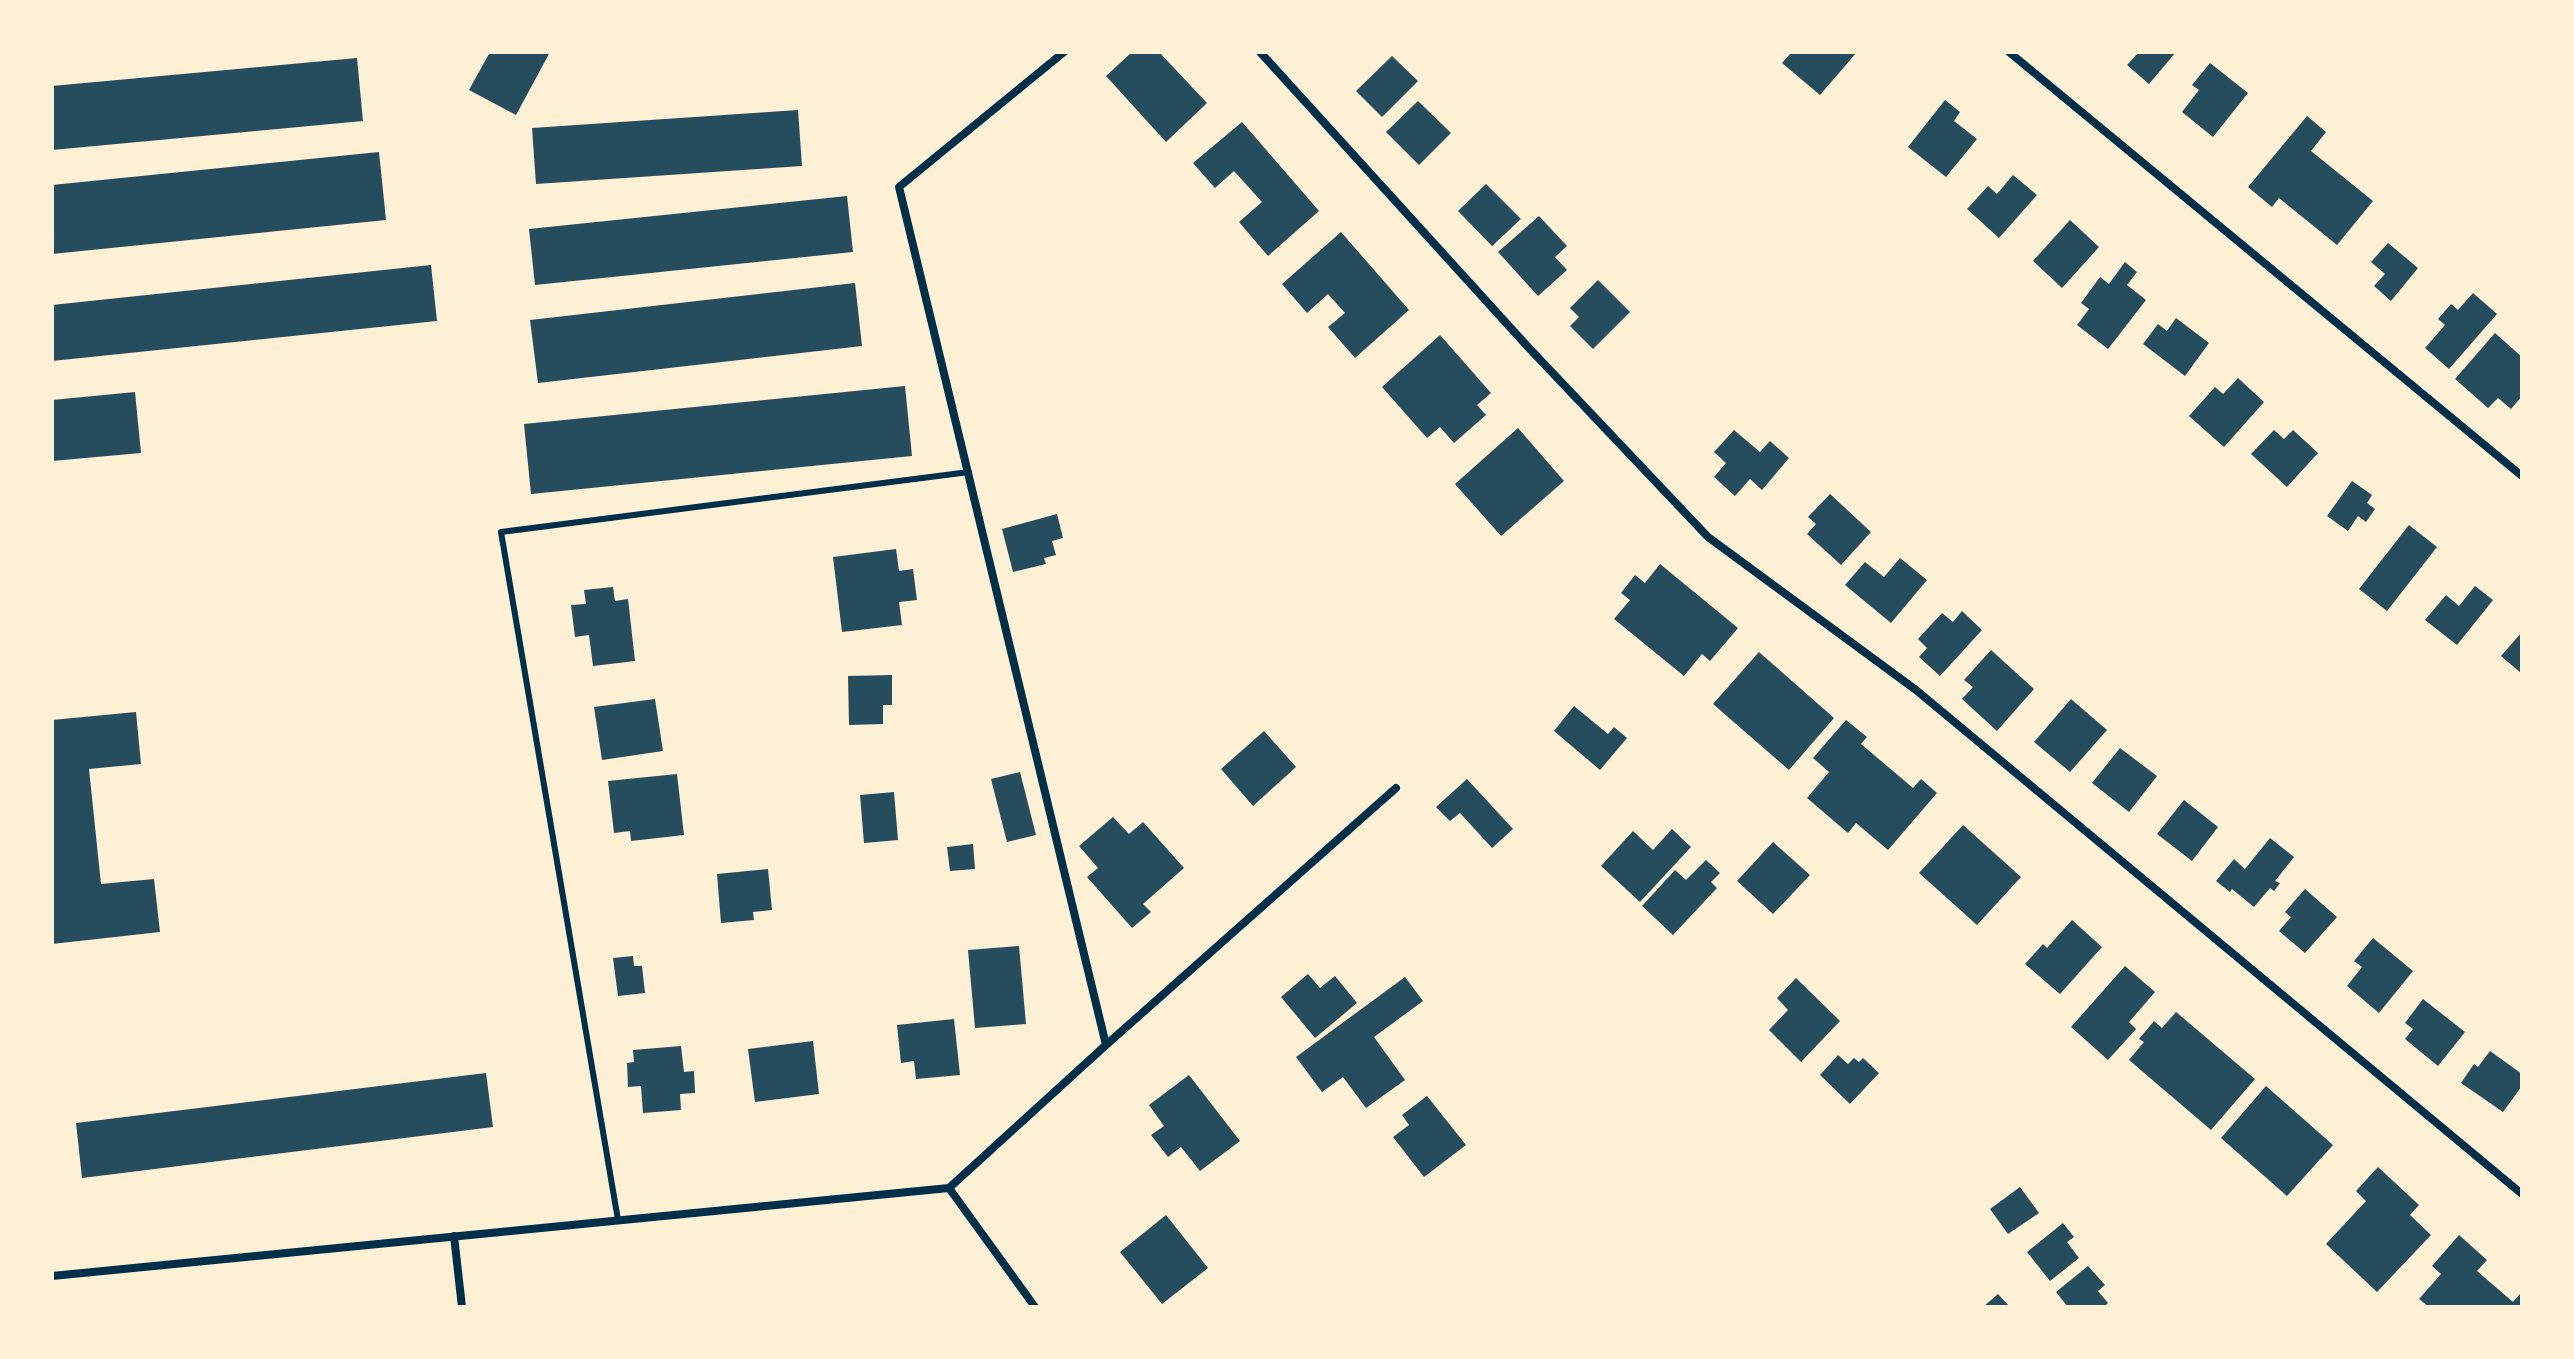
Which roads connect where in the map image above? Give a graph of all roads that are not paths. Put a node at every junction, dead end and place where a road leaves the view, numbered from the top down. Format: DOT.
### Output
graph roads {
  1 [pos="1064,52"];
  2 [pos="1260,52"];
  3 [pos="2009,52"];
  4 [pos="969,472"];
  5 [pos="2522,476"];
  6 [pos="1396,788"];
  7 [pos="1106,1045"];
  8 [pos="949,1188"];
  9 [pos="2522,1194"];
  10 [pos="618,1220"];
  11 [pos="454,1236"];
  12 [pos="52,1276"];
  13 [pos="462,1307"];
  14 [pos="1035,1307"];
  1 -- 4 [label="street"];
  2 -- 9 [label="street"];
  3 -- 5 [label="street"];
  4 -- 7 [label="street"];
  4 -- 10 [label="lane"];
  6 -- 7 [label="street"];
  7 -- 8 [label="street"];
  8 -- 10 [label="street"];
  8 -- 14 [label="street"];
  10 -- 11 [label="street"];
  11 -- 12 [label="street"];
  11 -- 13 [label="street"];
}
